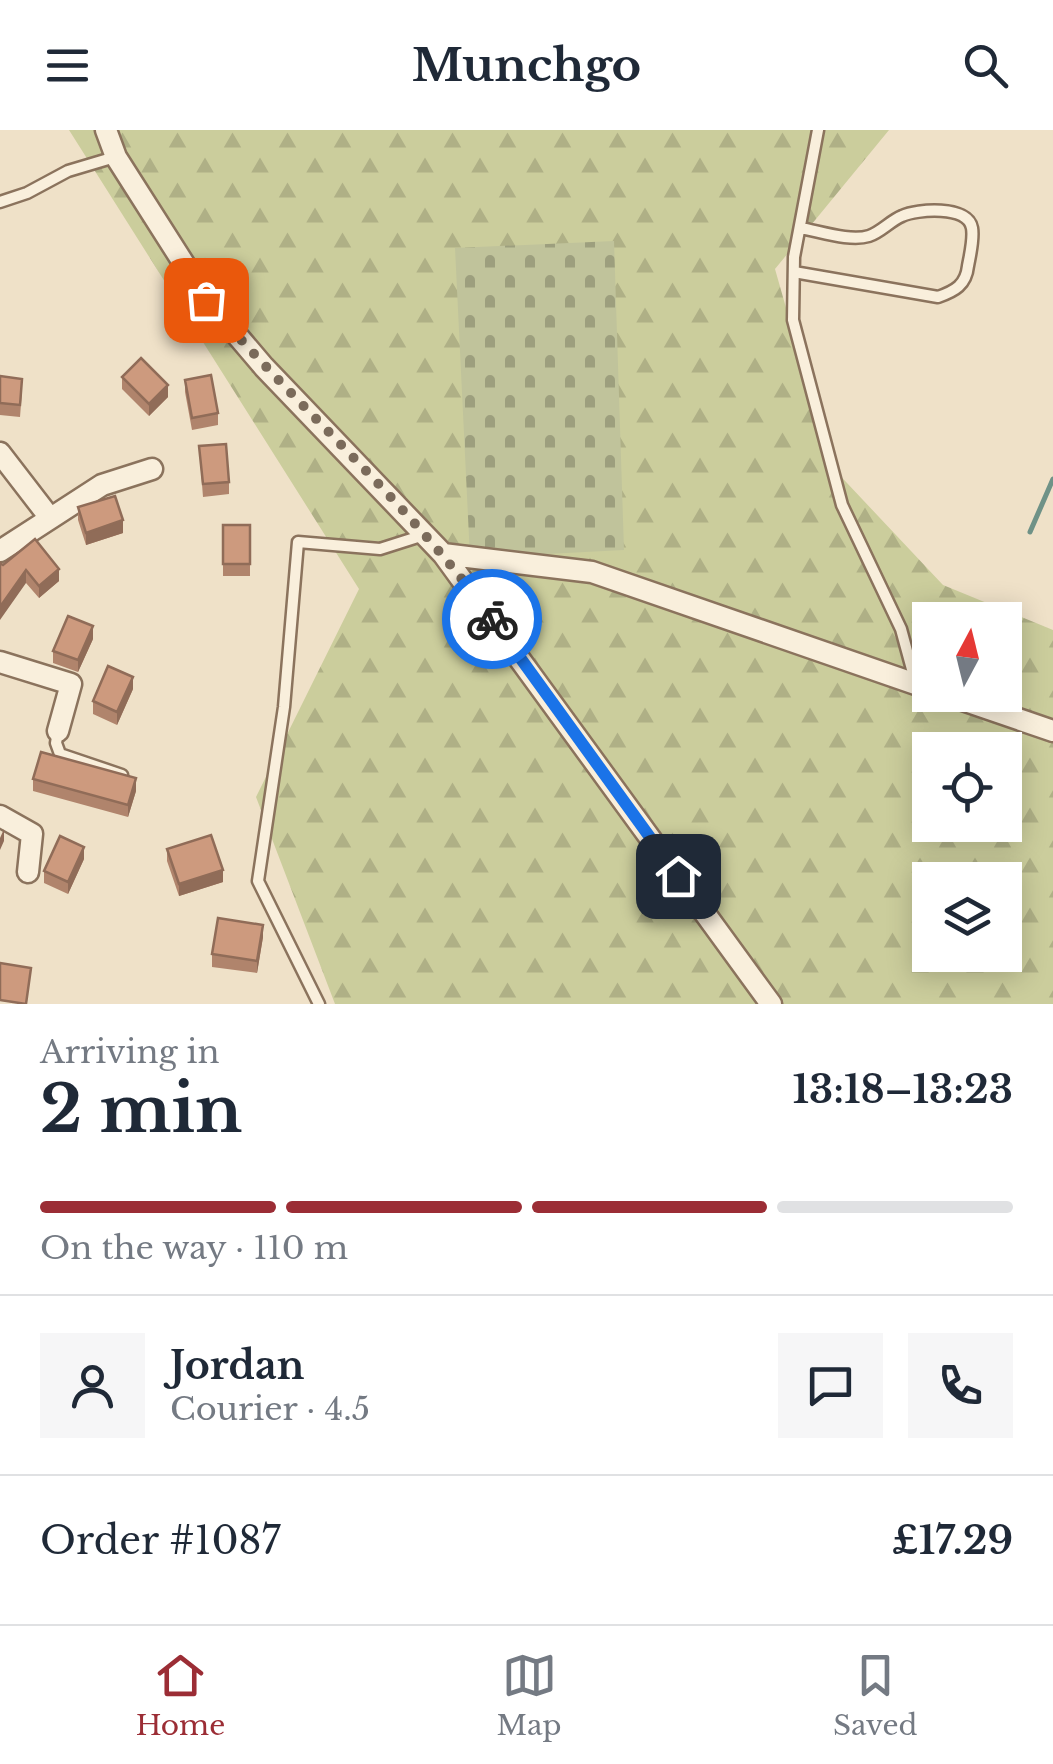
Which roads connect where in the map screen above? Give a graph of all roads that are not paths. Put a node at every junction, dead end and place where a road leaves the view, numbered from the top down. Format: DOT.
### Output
graph roads {
  1 [pos="106,130"];
  2 [pos="818,130"];
  3 [pos="116,157"];
  4 [pos="0,202"];
  5 [pos="800,228"];
  6 [pos="794,272"];
  7 [pos="0,453"];
  8 [pos="152,469"];
  9 [pos="50,518"];
  10 [pos="425,534"];
  11 [pos="0,551"];
  12 [pos="444,554"];
  13 [pos="912,658"];
  14 [pos="0,662"];
  15 [pos="912,683"];
  16 [pos="998,712"];
  17 [pos="58,731"];
  18 [pos="1053,731"];
  19 [pos="127,776"];
  20 [pos="0,816"];
  21 [pos="28,872"];
  22 [pos="319,1004"];
  23 [pos="770,1004"];
  1 -- 3 [label="street"];
  2 -- 5 [label="lane"];
  3 -- 4 [label="lane"];
  3 -- 10 [label="street"];
  5 -- 6 [label="lane"];
  5 -- 6 [label="lane"];
  6 -- 13 [label="lane"];
  7 -- 9 [label="street"];
  8 -- 9 [label="street"];
  9 -- 11 [label="street"];
  10 -- 12 [label="street"];
  10 -- 22 [label="lane"];
  12 -- 15 [label="street"];
  12 -- 23 [label="street"];
  14 -- 17 [label="street"];
  16 -- 18 [label="street"];
  17 -- 19 [label="lane"];
  20 -- 21 [label="street"];
}
